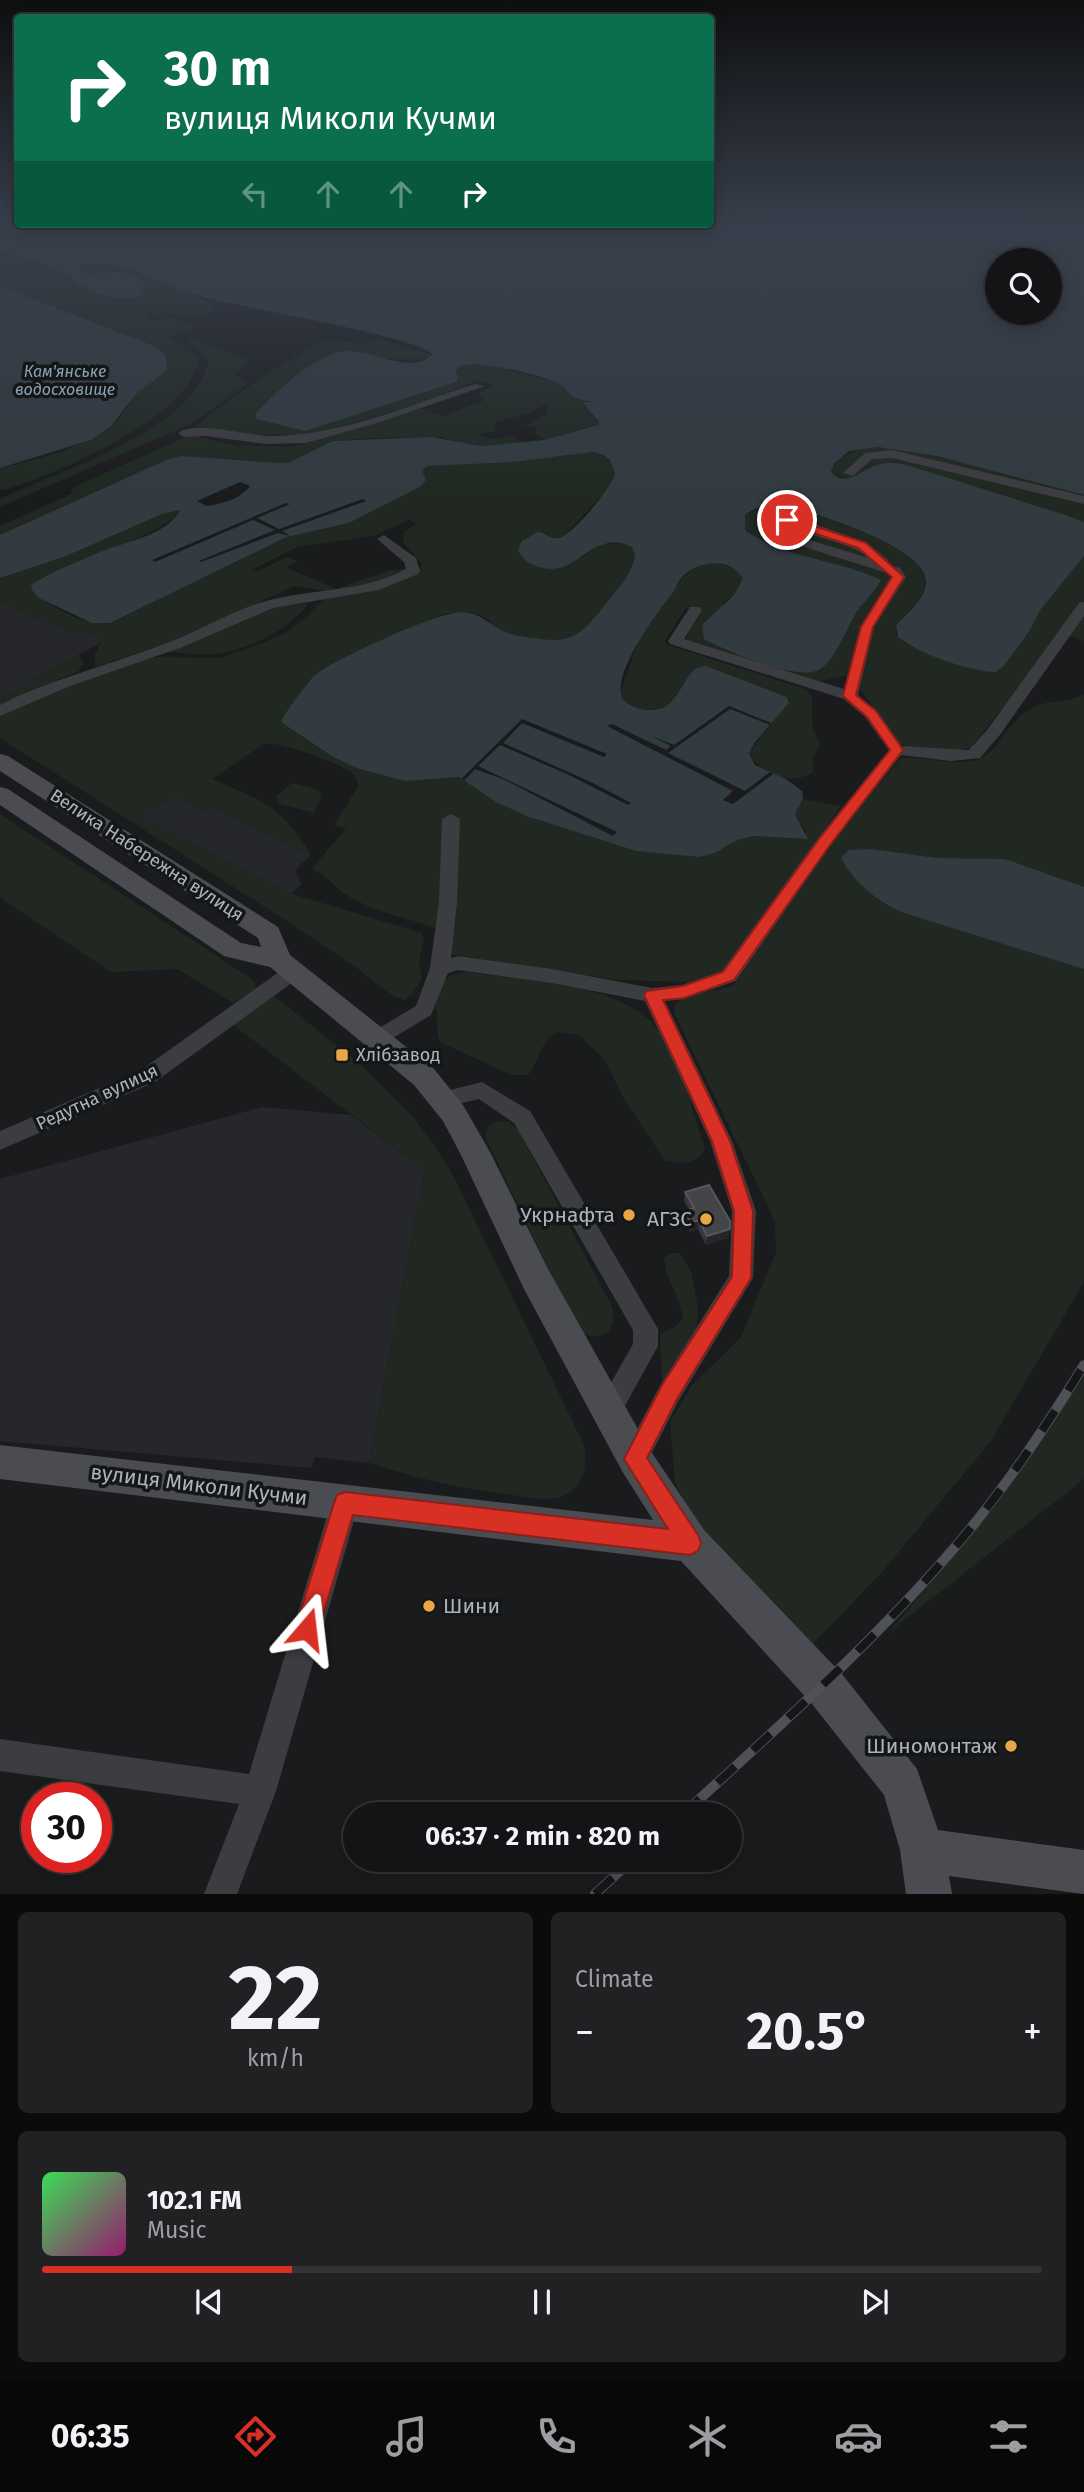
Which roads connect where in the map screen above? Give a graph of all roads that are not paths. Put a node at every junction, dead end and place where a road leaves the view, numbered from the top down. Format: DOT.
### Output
graph roads {
  1 [pos="479,386"];
  2 [pos="184,433"];
  3 [pos="849,473"];
  4 [pos="1084,500"];
  5 [pos="777,514"];
  6 [pos="384,540"];
  7 [pos="806,543"];
  8 [pos="894,571"];
  9 [pos="1084,606"];
  10 [pos="695,610"];
  11 [pos="850,696"];
  12 [pos="0,711"];
  13 [pos="897,750"];
  14 [pos="0,761"];
  15 [pos="0,794"];
  16 [pos="451,819"];
  17 [pos="286,966"];
  18 [pos="440,968"];
  19 [pos="653,995"];
  20 [pos="376,1039"];
  21 [pos="442,1100"];
  22 [pos="0,1141"];
  23 [pos="608,1411"];
  24 [pos="635,1459"];
  25 [pos="0,1462"];
  26 [pos="345,1503"];
  27 [pos="690,1543"];
  28 [pos="0,1755"];
  29 [pos="260,1791"];
  30 [pos="922,1850"];
  31 [pos="1084,1872"];
  32 [pos="220,1894"];
  33 [pos="929,1894"];
  1 -- 2 [label="street"];
  3 -- 4 [label="street"];
  5 -- 8 [label="street"];
  6 -- 12 [label="street"];
  7 -- 8 [label="street"];
  8 -- 11 [label="street"];
  9 -- 13 [label="street"];
  10 -- 11 [label="street"];
  11 -- 13 [label="street"];
  13 -- 19 [label="street"];
  14 -- 17 [label="street, Велика Набережна вулиця"];
  15 -- 17 [label="street, Велика Набережна вулиця"];
  16 -- 18 [label="street"];
  17 -- 20 [label="street, Велика Набережна вулиця"];
  17 -- 22 [label="street, Редутна вулиця"];
  18 -- 19 [label="street"];
  18 -- 20 [label="street"];
  19 -- 24 [label="street"];
  20 -- 21 [label="street, Велика Набережна вулиця"];
  21 -- 23 [label="street, Велика Набережна вулиця"];
  21 -- 23 [label="street"];
  23 -- 24 [label="street, Велика Набережна вулиця"];
  24 -- 27 [label="street, Велика Набережна вулиця"];
  25 -- 26 [label="street, вулиця Миколи Кучми"];
  26 -- 27 [label="street, вулиця Миколи Кучми"];
  26 -- 29 [label="street"];
  27 -- 30 [label="street, Велика Набережна вулиця"];
  28 -- 29 [label="street"];
  29 -- 32 [label="street"];
  30 -- 31 [label="street"];
  30 -- 33 [label="street, Велика Набережна вулиця"];
}
